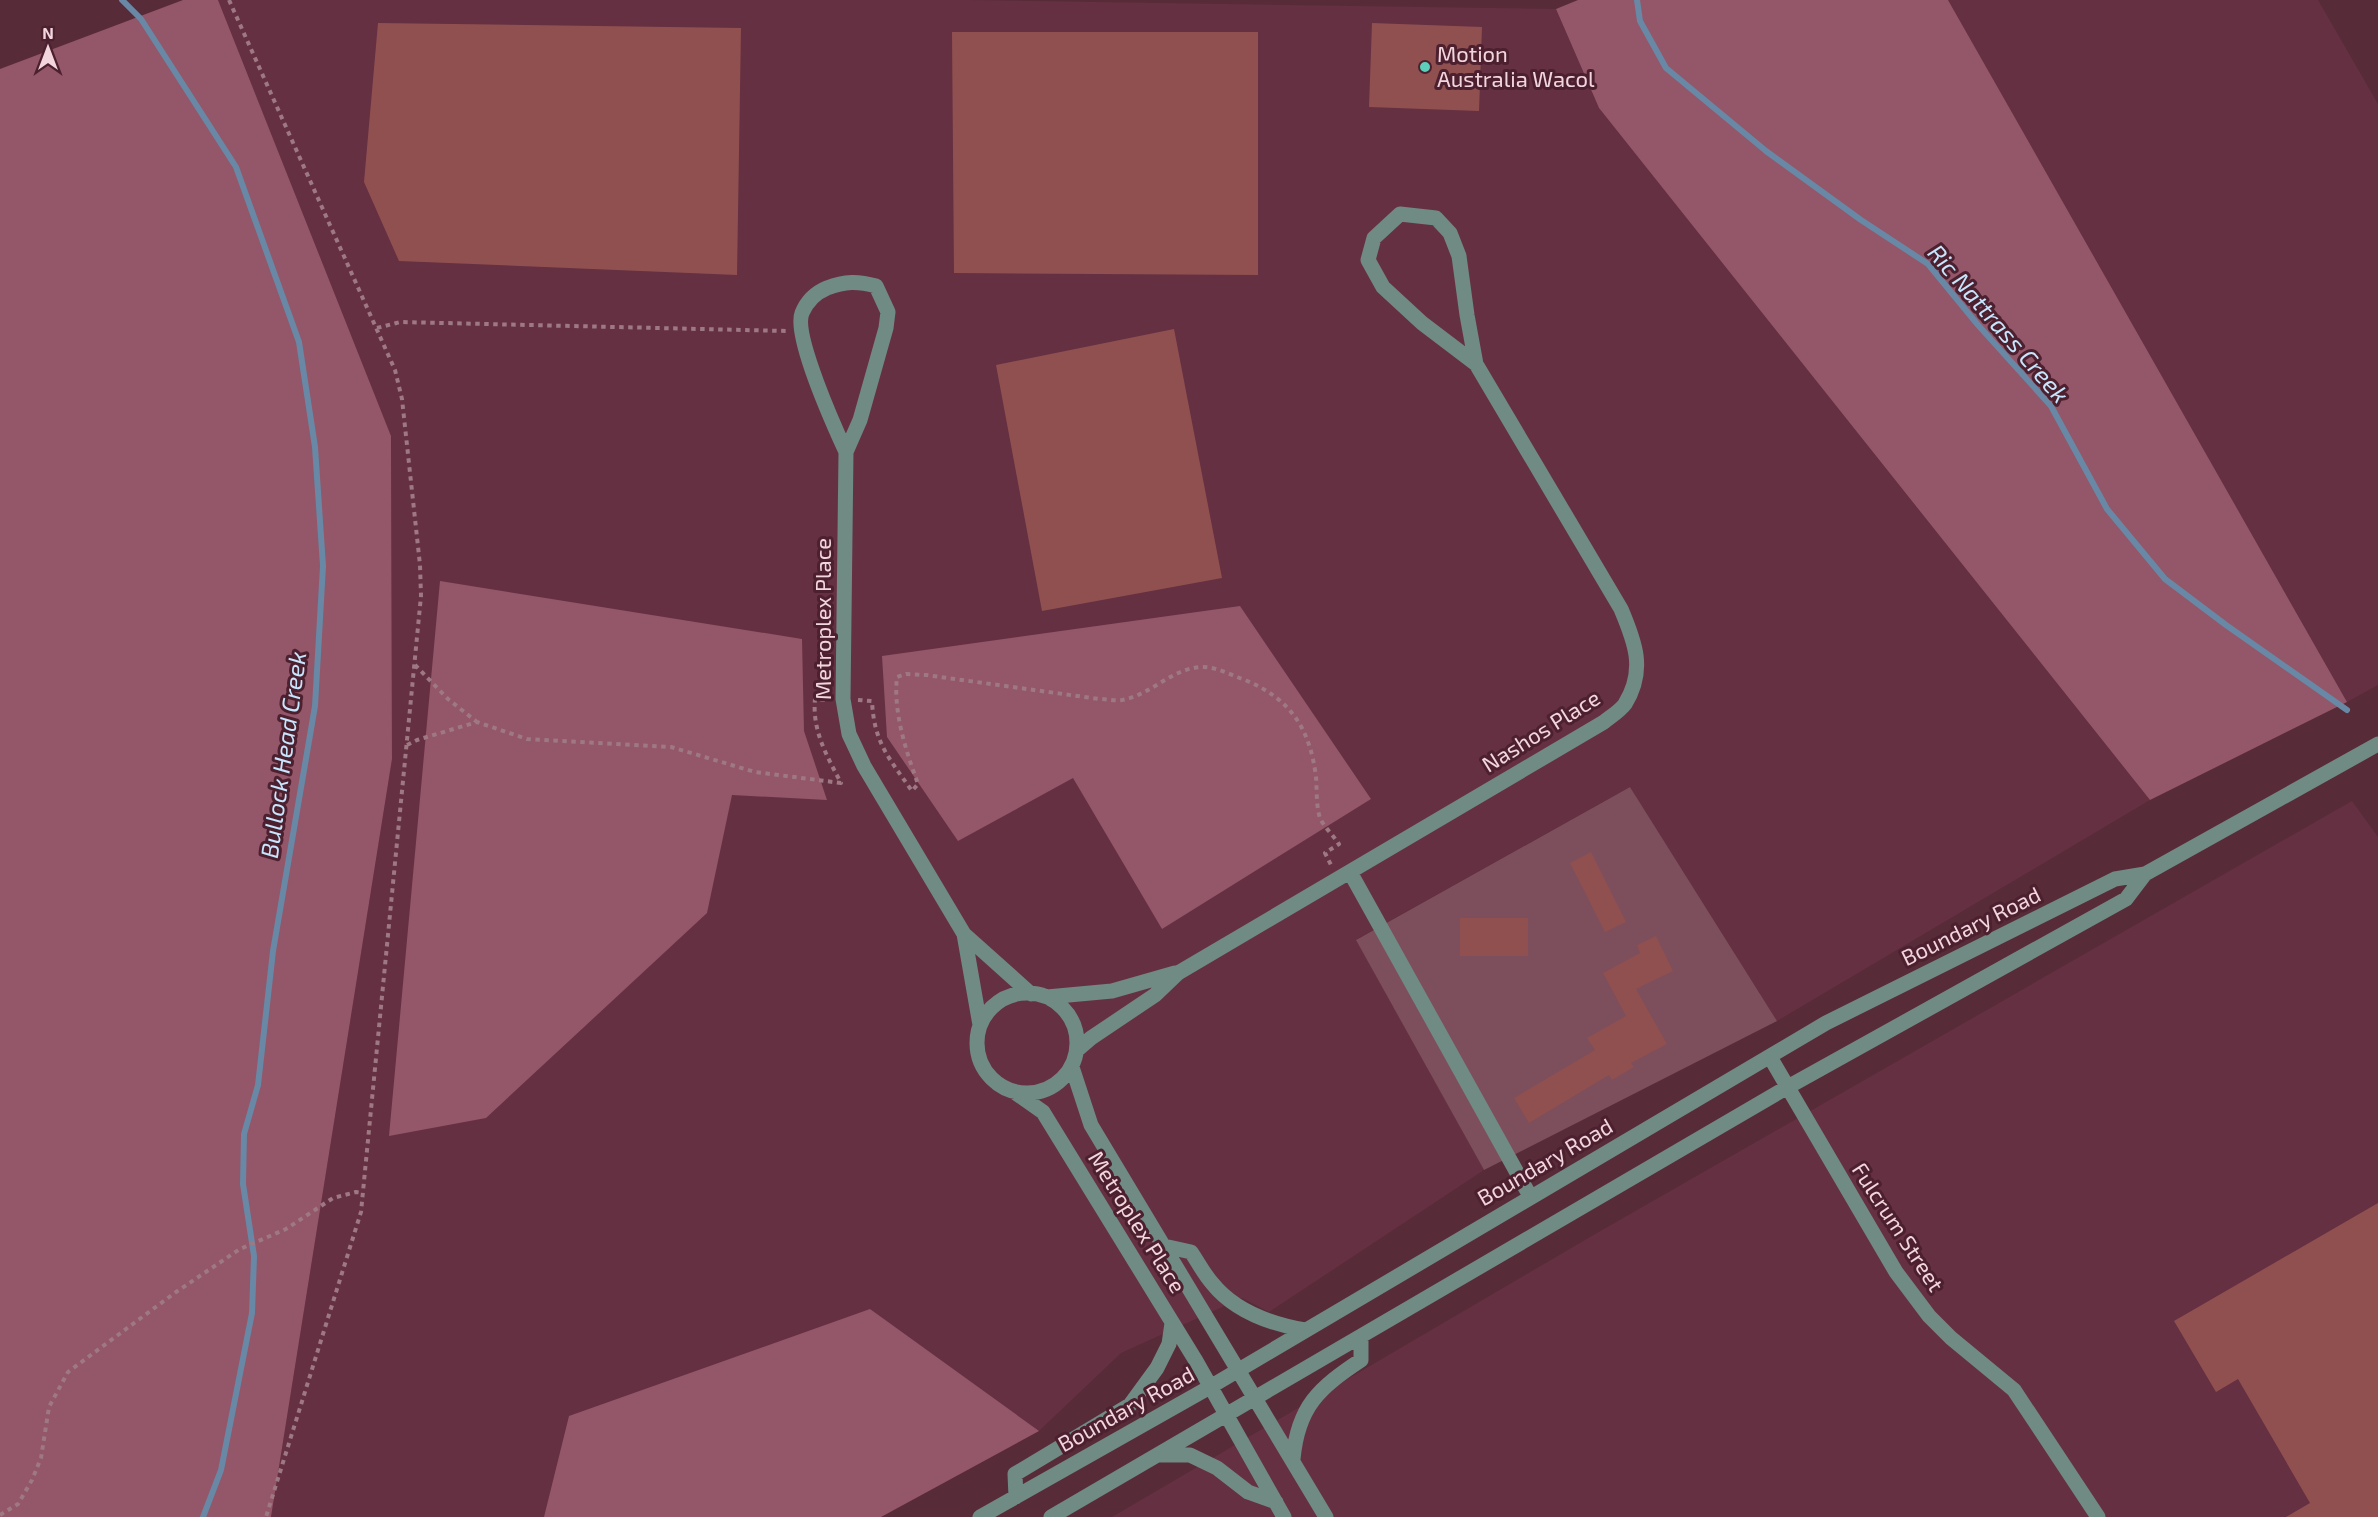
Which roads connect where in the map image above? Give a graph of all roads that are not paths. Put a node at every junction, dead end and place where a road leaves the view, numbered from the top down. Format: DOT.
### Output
graph roads {
  1 [pos="1476,364"];
  2 [pos="846,452"];
  3 [pos="2378,744"];
  4 [pos="2145,874"];
  5 [pos="1344,875"];
  6 [pos="964,934"];
  7 [pos="1178,973"];
  8 [pos="1031,994"];
  9 [pos="1047,998"];
  10 [pos="980,1025"];
  11 [pos="1077,1050"];
  12 [pos="1770,1057"];
  13 [pos="1072,1067"];
  14 [pos="1786,1088"];
  15 [pos="1013,1091"];
  16 [pos="1530,1196"];
  17 [pos="1164,1246"];
  18 [pos="1173,1323"];
  19 [pos="1305,1330"];
  20 [pos="1361,1336"];
  21 [pos="1238,1371"];
  22 [pos="1210,1387"];
  23 [pos="1256,1399"];
  24 [pos="1226,1416"];
  25 [pos="1158,1455"];
  26 [pos="1293,1459"];
  27 [pos="1016,1497"];
  28 [pos="1276,1502"];
  29 [pos="980,1517"];
  30 [pos="1051,1517"];
  31 [pos="1284,1517"];
  32 [pos="1326,1517"];
  33 [pos="2098,1517"];
  1 -- 1 [label="street, Nashos Place"];
  1 -- 5 [label="street, Nashos Place"];
  2 -- 2 [label="street, Metroplex Place"];
  2 -- 6 [label="street, Metroplex Place"];
  3 -- 4 [label="street, Boundary Road"];
  4 -- 12 [label="street, Boundary Road"];
  4 -- 14 [label="street, Boundary Road"];
  5 -- 7 [label="street, Nashos Place"];
  5 -- 16 [label="street"];
  6 -- 8 [label="street, Metroplex Place"];
  6 -- 10 [label="street, Metroplex Place"];
  7 -- 9 [label="street, Nashos Place"];
  7 -- 11 [label="street, Nashos Place"];
  8 -- 9 [label="street"];
  8 -- 10 [label="street"];
  9 -- 11 [label="street"];
  10 -- 15 [label="street"];
  11 -- 13 [label="street"];
  12 -- 14 [label="street, Fulcrum Street"];
  12 -- 16 [label="street, Boundary Road"];
  13 -- 15 [label="street"];
  13 -- 17 [label="street, Metroplex Place"];
  14 -- 20 [label="street, Boundary Road"];
  14 -- 33 [label="street, Fulcrum Street"];
  15 -- 18 [label="street, Metroplex Place"];
  16 -- 19 [label="street, Boundary Road"];
  17 -- 19 [label="street"];
  17 -- 21 [label="street, Metroplex Place"];
  18 -- 22 [label="street, Metroplex Place"];
  18 -- 27 [label="street"];
  19 -- 21 [label="street, Boundary Road"];
  20 -- 23 [label="street, Boundary Road"];
  20 -- 26 [label="street"];
  21 -- 22 [label="street, Boundary Road"];
  21 -- 23 [label="street, Metroplex Place"];
  22 -- 24 [label="street, Metroplex Place"];
  22 -- 27 [label="street, Boundary Road"];
  23 -- 24 [label="street, Boundary Road"];
  23 -- 26 [label="street, Metroplex Place"];
  24 -- 25 [label="street, Boundary Road"];
  24 -- 28 [label="street, Metroplex Place"];
  25 -- 28 [label="street"];
  25 -- 30 [label="street, Boundary Road"];
  26 -- 32 [label="street, Metroplex Place"];
  27 -- 29 [label="street, Boundary Road"];
  28 -- 31 [label="street, Metroplex Place"];
}
